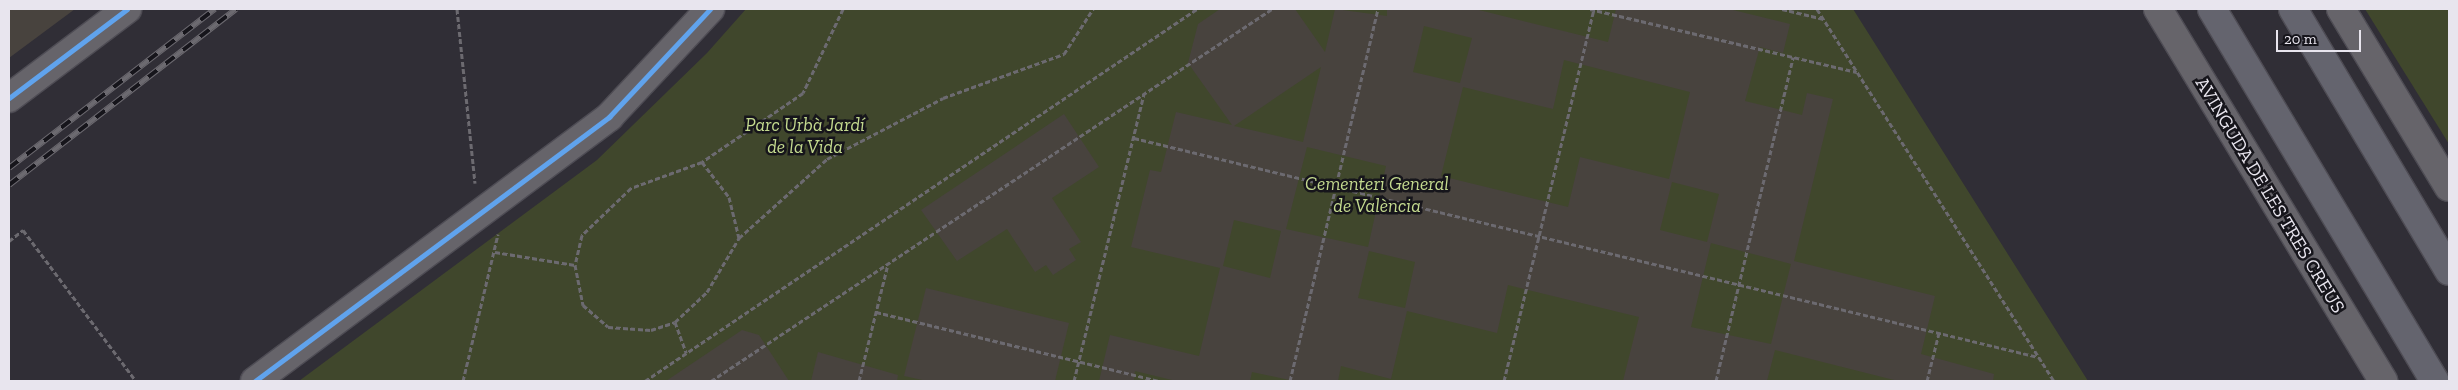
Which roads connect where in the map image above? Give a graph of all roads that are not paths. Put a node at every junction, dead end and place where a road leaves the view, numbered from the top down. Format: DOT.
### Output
graph roads {
  1 [pos="126,9"];
  2 [pos="710,9"];
  3 [pos="2158,9"];
  4 [pos="2212,9"];
  5 [pos="2293,9"];
  6 [pos="2341,9"];
  7 [pos="9,98"];
  8 [pos="2449,187"];
  9 [pos="2449,271"];
  10 [pos="255,381"];
  11 [pos="2383,381"];
  12 [pos="2435,381"];
  1 -- 7 [label="street"];
  2 -- 10 [label="street"];
  3 -- 11 [label="street, AVINGUDA DE LES TRES CREUS"];
  4 -- 12 [label="main road"];
  5 -- 9 [label="main road"];
  6 -- 8 [label="street"];
}
